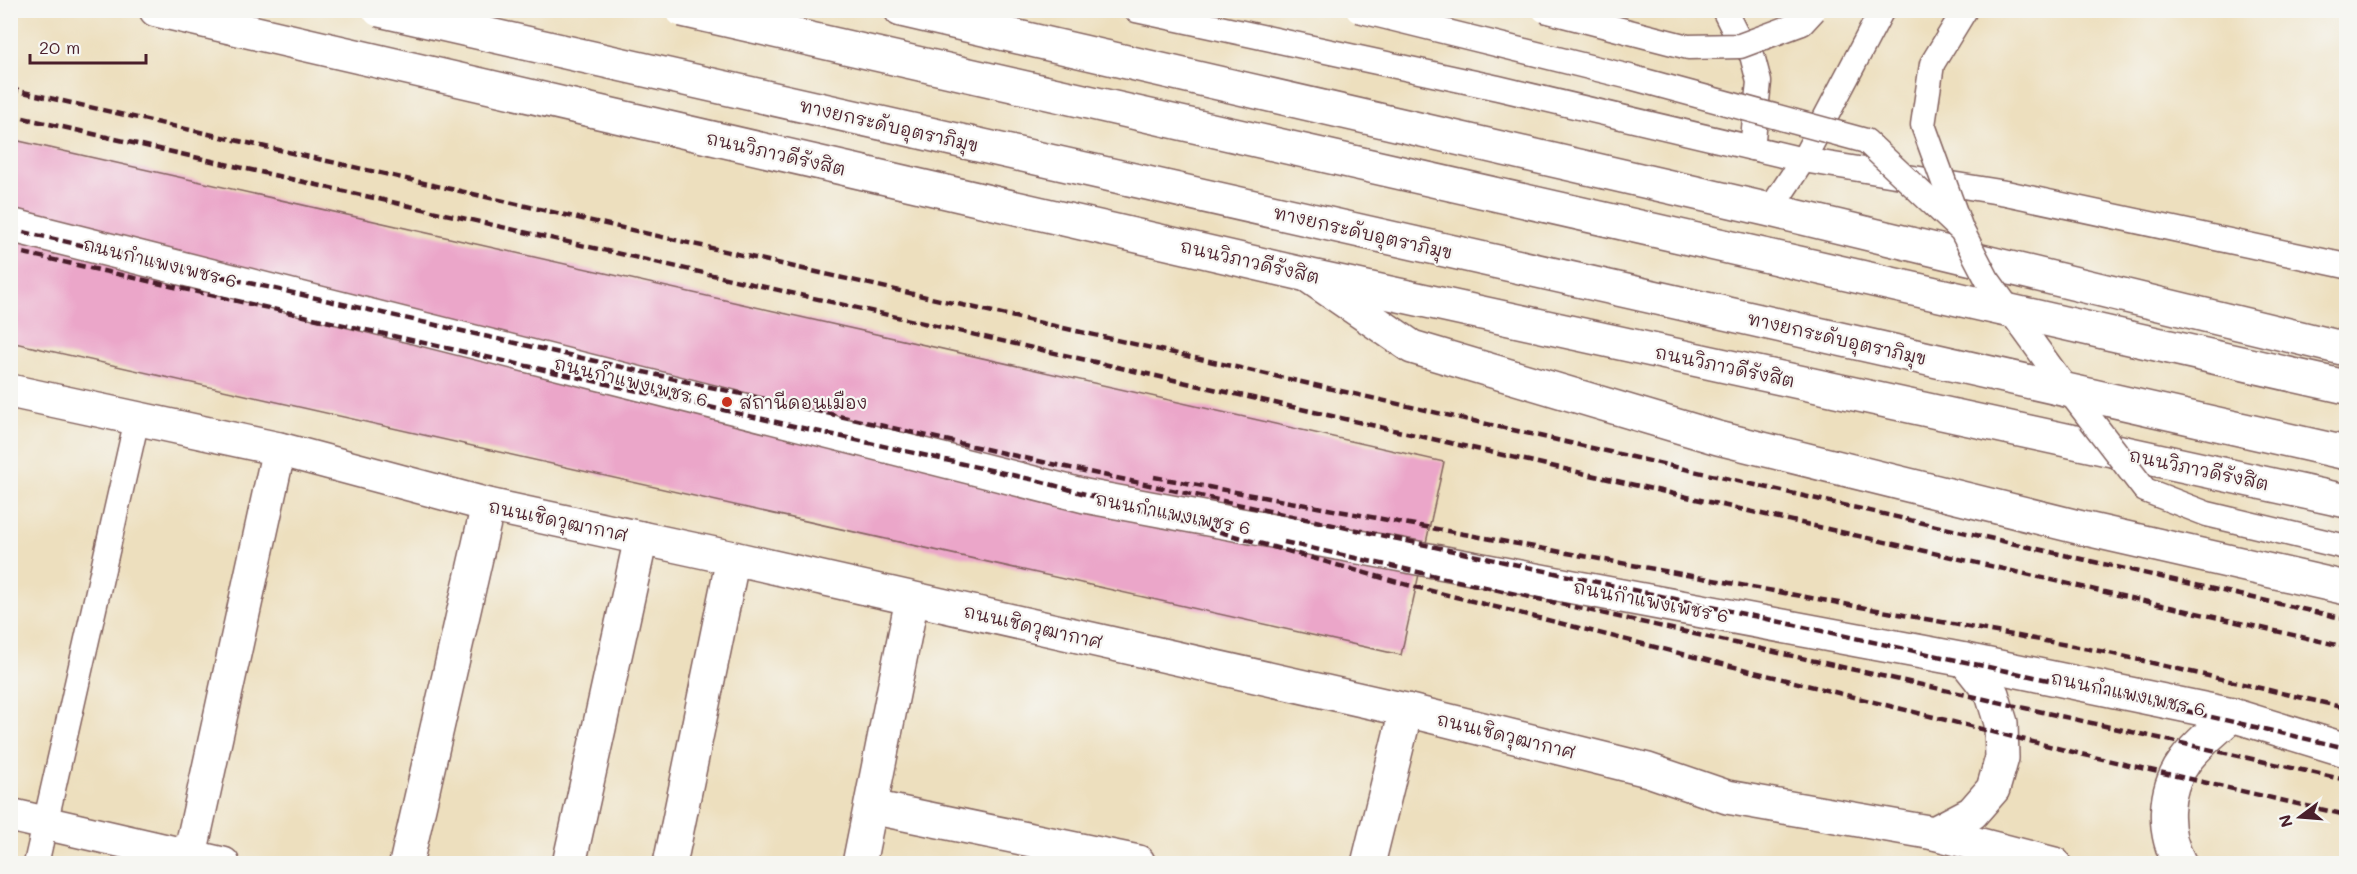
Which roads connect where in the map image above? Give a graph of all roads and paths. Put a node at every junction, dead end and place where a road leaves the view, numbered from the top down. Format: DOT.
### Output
graph roads {
  1 [pos="156,10"];
  2 [pos="379,10"];
  3 [pos="682,10"];
  4 [pos="901,10"];
  5 [pos="1136,10"];
  6 [pos="1358,10"];
  7 [pos="1544,10"];
  8 [pos="1724,10"];
  9 [pos="1814,10"];
  10 [pos="1882,10"];
  11 [pos="1965,10"];
  12 [pos="1752,148"];
  13 [pos="1803,160"];
  14 [pos="1770,210"];
  15 [pos="10,225"];
  16 [pos="1962,231"];
  17 [pos="2346,266"];
  18 [pos="1307,274"];
  19 [pos="2346,349"];
  20 [pos="2346,387"];
  21 [pos="10,391"];
  22 [pos="137,418"];
  23 [pos="279,449"];
  24 [pos="2346,453"];
  25 [pos="2346,501"];
  26 [pos="488,505"];
  27 [pos="641,538"];
  28 [pos="2346,547"];
  29 [pos="733,558"];
  30 [pos="2346,588"];
  31 [pos="912,598"];
  32 [pos="1965,660"];
  33 [pos="1406,710"];
  34 [pos="2232,715"];
  35 [pos="2346,750"];
  36 [pos="871,807"];
  37 [pos="10,815"];
  38 [pos="45,823"];
  39 [pos="1934,833"];
  40 [pos="189,860"];
  41 [pos="1138,862"];
  42 [pos="36,864"];
  43 [pos="223,864"];
  44 [pos="406,864"];
  45 [pos="569,864"];
  46 [pos="670,864"];
  47 [pos="860,864"];
  48 [pos="1368,864"];
  49 [pos="2054,864"];
  50 [pos="2180,864"];
  1 -- 18 [label="main road, ถนนวิภาวดีรังสิต"];
  2 -- 24 [label="main road, ทางยกระดับอุตราภิมุข, bridge"];
  3 -- 20 [label="main road, bridge"];
  4 -- 14 [label="main road"];
  5 -- 12 [label="lane"];
  6 -- 16 [label="lane, bridge"];
  7 -- 9 [label="lane, bridge"];
  8 -- 12 [label="lane"];
  10 -- 13 [label="lane"];
  11 -- 16 [label="lane, bridge"];
  12 -- 13 [label="lane"];
  13 -- 14 [label="lane"];
  13 -- 17 [label="lane"];
  14 -- 19 [label="main road"];
  15 -- 32 [label="main road, ถนนกำแพงเพชร 6"];
  16 -- 28 [label="lane, bridge"];
  18 -- 25 [label="main road, ถนนวิภาวดีรังสิต"];
  18 -- 30 [label="main road"];
  21 -- 22 [label="main road, ถนนเชิดวุฒากาศ"];
  22 -- 23 [label="main road, ถนนเชิดวุฒากาศ"];
  22 -- 38 [label="lane"];
  23 -- 26 [label="main road, ถนนเชิดวุฒากาศ"];
  23 -- 40 [label="main road"];
  26 -- 27 [label="main road, ถนนเชิดวุฒากาศ"];
  26 -- 44 [label="main road"];
  27 -- 29 [label="main road, ถนนเชิดวุฒากาศ"];
  27 -- 45 [label="main road"];
  29 -- 31 [label="main road, ถนนเชิดวุฒากาศ"];
  29 -- 46 [label="main road"];
  31 -- 33 [label="main road, ถนนเชิดวุฒากาศ"];
  31 -- 36 [label="main road"];
  32 -- 34 [label="main road, ถนนกำแพงเพชร 6"];
  32 -- 39 [label="main road"];
  33 -- 39 [label="main road, ถนนเชิดวุฒากาศ"];
  33 -- 48 [label="main road"];
  34 -- 35 [label="main road, ถนนกำแพงเพชร 6"];
  34 -- 50 [label="main road"];
  36 -- 41 [label="main road"];
  36 -- 47 [label="main road"];
  37 -- 38 [label="main road"];
  38 -- 40 [label="main road"];
  38 -- 42 [label="lane"];
  39 -- 49 [label="main road, ถนนเชิดวุฒากาศ"];
  40 -- 43 [label="main road"];
}
